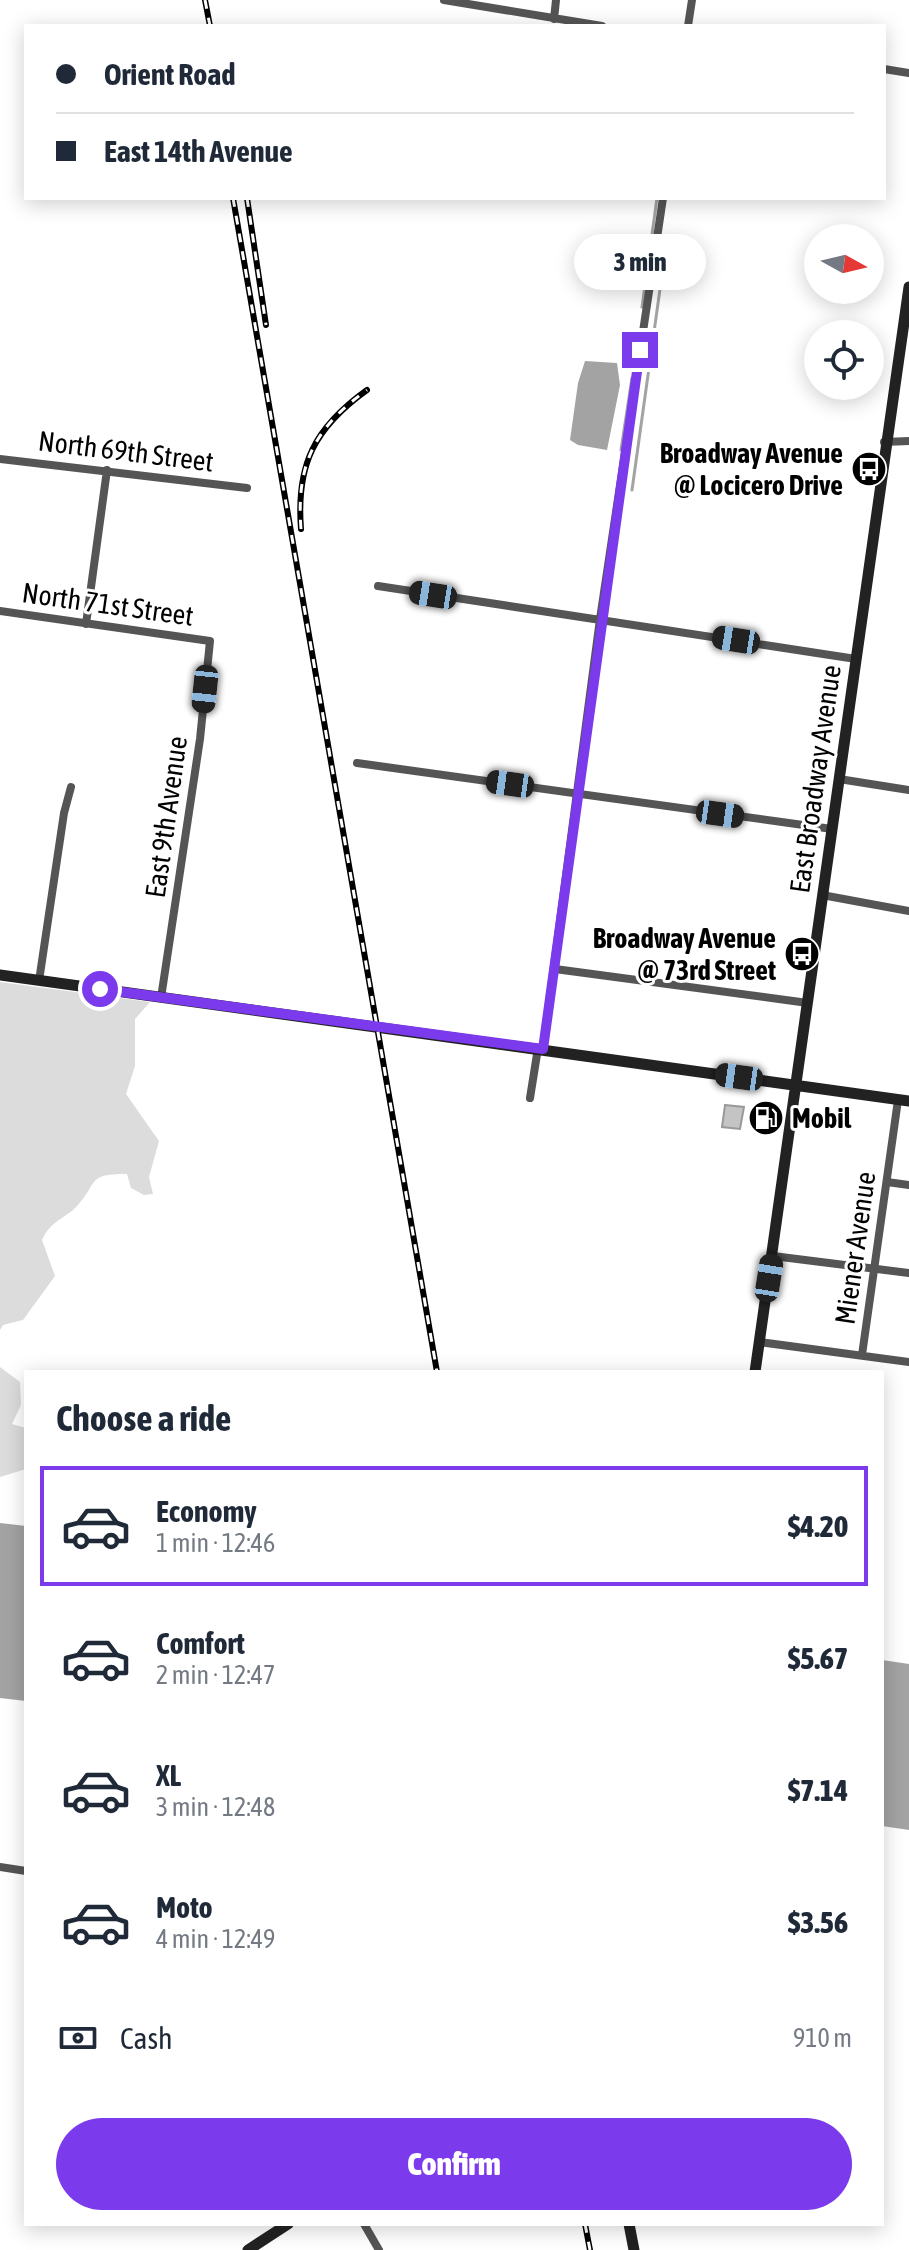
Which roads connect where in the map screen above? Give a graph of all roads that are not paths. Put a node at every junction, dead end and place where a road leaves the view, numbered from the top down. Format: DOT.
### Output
graph roads {
  1 [pos="444,0"];
  2 [pos="556,0"];
  3 [pos="692,0"];
  4 [pos="554,19"];
  5 [pos="588,24"];
  6 [pos="688,24"];
  7 [pos="886,69"];
  8 [pos="909,73"];
  9 [pos="663,200"];
  10 [pos="909,287"];
  11 [pos="909,441"];
  12 [pos="884,442"];
  13 [pos="0,459"];
  14 [pos="107,470"];
  15 [pos="247,488"];
  16 [pos="378,586"];
  17 [pos="0,611"];
  18 [pos="600,619"];
  19 [pos="86,624"];
  20 [pos="210,641"];
  21 [pos="856,659"];
  22 [pos="357,763"];
  23 [pos="839,779"];
  24 [pos="71,787"];
  25 [pos="909,790"];
  26 [pos="577,793"];
  27 [pos="832,829"];
  28 [pos="822,895"];
  29 [pos="909,911"];
  30 [pos="555,969"];
  31 [pos="0,975"];
  32 [pos="39,981"];
  33 [pos="161,998"];
  34 [pos="808,1003"];
  35 [pos="540,1048"];
  36 [pos="797,1086"];
  37 [pos="530,1098"];
  38 [pos="904,1100"];
  39 [pos="887,1182"];
  40 [pos="909,1185"];
  41 [pos="773,1256"];
  42 [pos="875,1268"];
  43 [pos="909,1273"];
  44 [pos="759,1342"];
  45 [pos="862,1355"];
  46 [pos="909,1362"];
  47 [pos="755,1370"];
  48 [pos="0,1867"];
  49 [pos="24,1871"];
  50 [pos="285,2226"];
  51 [pos="365,2226"];
  52 [pos="629,2226"];
  53 [pos="248,2250"];
  54 [pos="379,2250"];
  55 [pos="634,2250"];
  1 -- 4 [label="street"];
  2 -- 4 [label="street"];
  3 -- 6 [label="street"];
  4 -- 5 [label="street"];
  7 -- 8 [label="street"];
  9 -- 18 [label="street"];
  10 -- 12 [label="main road, East Broadway Avenue"];
  11 -- 12 [label="street"];
  12 -- 21 [label="main road, East Broadway Avenue"];
  13 -- 14 [label="street, North 69th Street"];
  14 -- 15 [label="street, North 69th Street"];
  14 -- 19 [label="street"];
  16 -- 18 [label="street"];
  17 -- 19 [label="street, North 71st Street"];
  18 -- 21 [label="street"];
  18 -- 26 [label="street"];
  19 -- 20 [label="street, North 71st Street"];
  20 -- 33 [label="street, East 9th Avenue"];
  21 -- 23 [label="main road, East Broadway Avenue"];
  22 -- 26 [label="street"];
  23 -- 25 [label="street"];
  23 -- 27 [label="main road, East Broadway Avenue"];
  24 -- 32 [label="street"];
  26 -- 27 [label="street"];
  26 -- 30 [label="street"];
  27 -- 28 [label="main road, East Broadway Avenue"];
  28 -- 29 [label="street"];
  28 -- 34 [label="main road, East Broadway Avenue"];
  30 -- 34 [label="street"];
  30 -- 35 [label="street"];
  31 -- 32 [label="main road"];
  32 -- 33 [label="main road"];
  33 -- 35 [label="main road"];
  34 -- 36 [label="main road, East Broadway Avenue"];
  35 -- 36 [label="main road"];
  35 -- 37 [label="street"];
  36 -- 38 [label="main road"];
  36 -- 41 [label="main road, East Broadway Avenue"];
  38 -- 39 [label="street, Miener Avenue"];
  39 -- 40 [label="street"];
  39 -- 42 [label="street, Miener Avenue"];
  41 -- 42 [label="street"];
  41 -- 44 [label="main road, East Broadway Avenue"];
  42 -- 43 [label="street"];
  42 -- 45 [label="street, Miener Avenue"];
  44 -- 45 [label="street"];
  44 -- 47 [label="main road, East Broadway Avenue"];
  45 -- 46 [label="street"];
  48 -- 49 [label="street"];
  50 -- 53 [label="main road"];
  51 -- 54 [label="street"];
  52 -- 55 [label="main road"];
}
